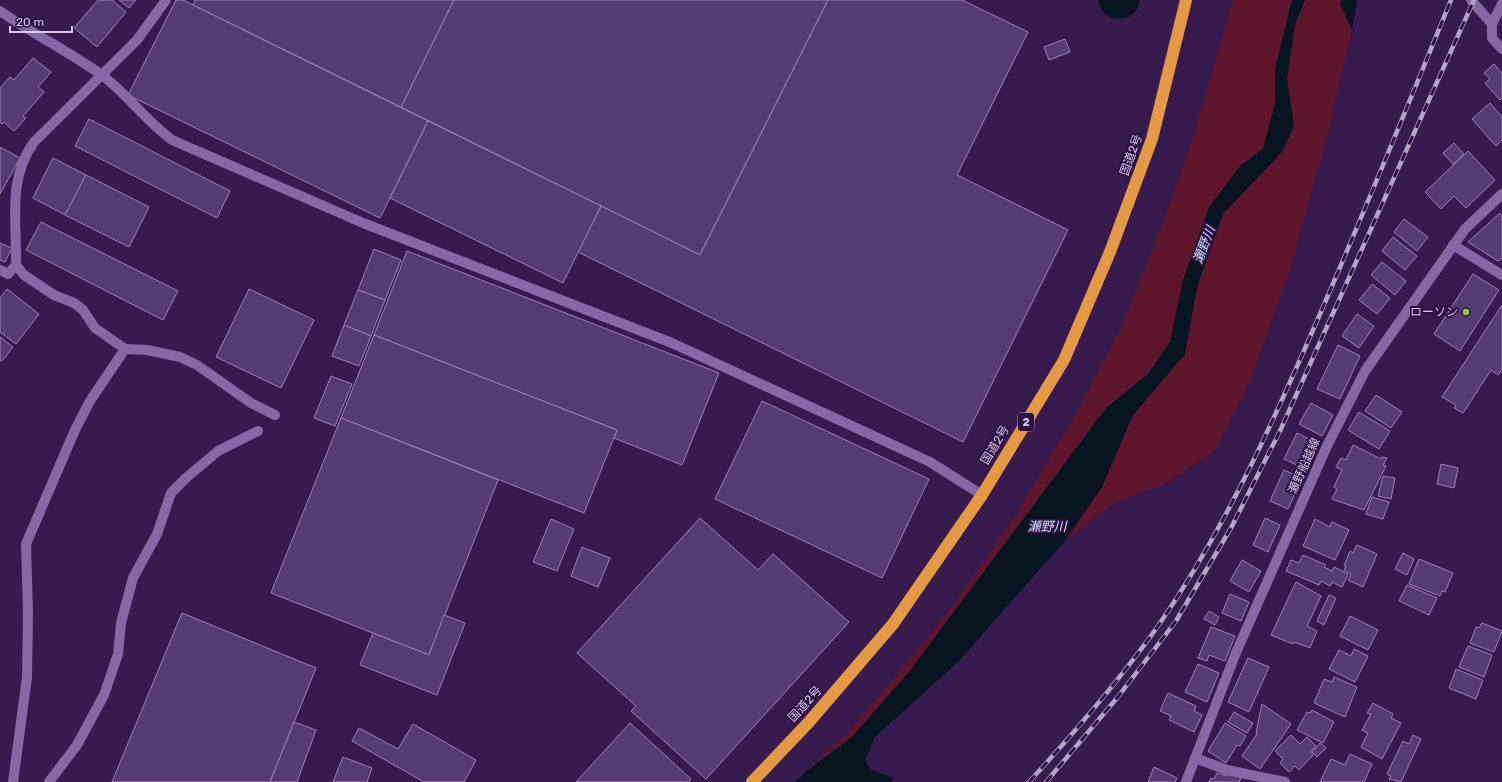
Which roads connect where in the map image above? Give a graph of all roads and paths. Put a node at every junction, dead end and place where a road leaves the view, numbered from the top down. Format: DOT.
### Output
graph roads {
  1 [pos="166,0"];
  2 [pos="1186,0"];
  3 [pos="1471,0"];
  4 [pos="1502,4"];
  5 [pos="0,10"];
  6 [pos="1492,24"];
  7 [pos="1502,50"];
  8 [pos="103,76"];
  9 [pos="1502,194"];
  10 [pos="1453,245"];
  11 [pos="16,265"];
  12 [pos="0,270"];
  13 [pos="1502,275"];
  14 [pos="125,349"];
  15 [pos="274,415"];
  16 [pos="258,430"];
  17 [pos="982,495"];
  18 [pos="1196,758"];
  19 [pos="13,782"];
  20 [pos="49,782"];
  21 [pos="752,782"];
  22 [pos="1186,782"];
  23 [pos="1285,782"];
  1 -- 8 [label="street"];
  2 -- 17 [label="highway, 国道2号 / 2"];
  3 -- 6 [label="street"];
  4 -- 6 [label="street"];
  5 -- 8 [label="street"];
  6 -- 7 [label="street"];
  8 -- 11 [label="street"];
  8 -- 17 [label="street"];
  9 -- 10 [label="street, 瀬野船越線"];
  10 -- 13 [label="street"];
  10 -- 18 [label="street, 瀬野船越線"];
  11 -- 12 [label="street"];
  11 -- 14 [label="street"];
  14 -- 15 [label="street"];
  14 -- 19 [label="street"];
  16 -- 20 [label="street"];
  17 -- 21 [label="highway, 国道2号 / 2"];
  18 -- 22 [label="street, 瀬野船越線"];
  18 -- 23 [label="street"];
}
